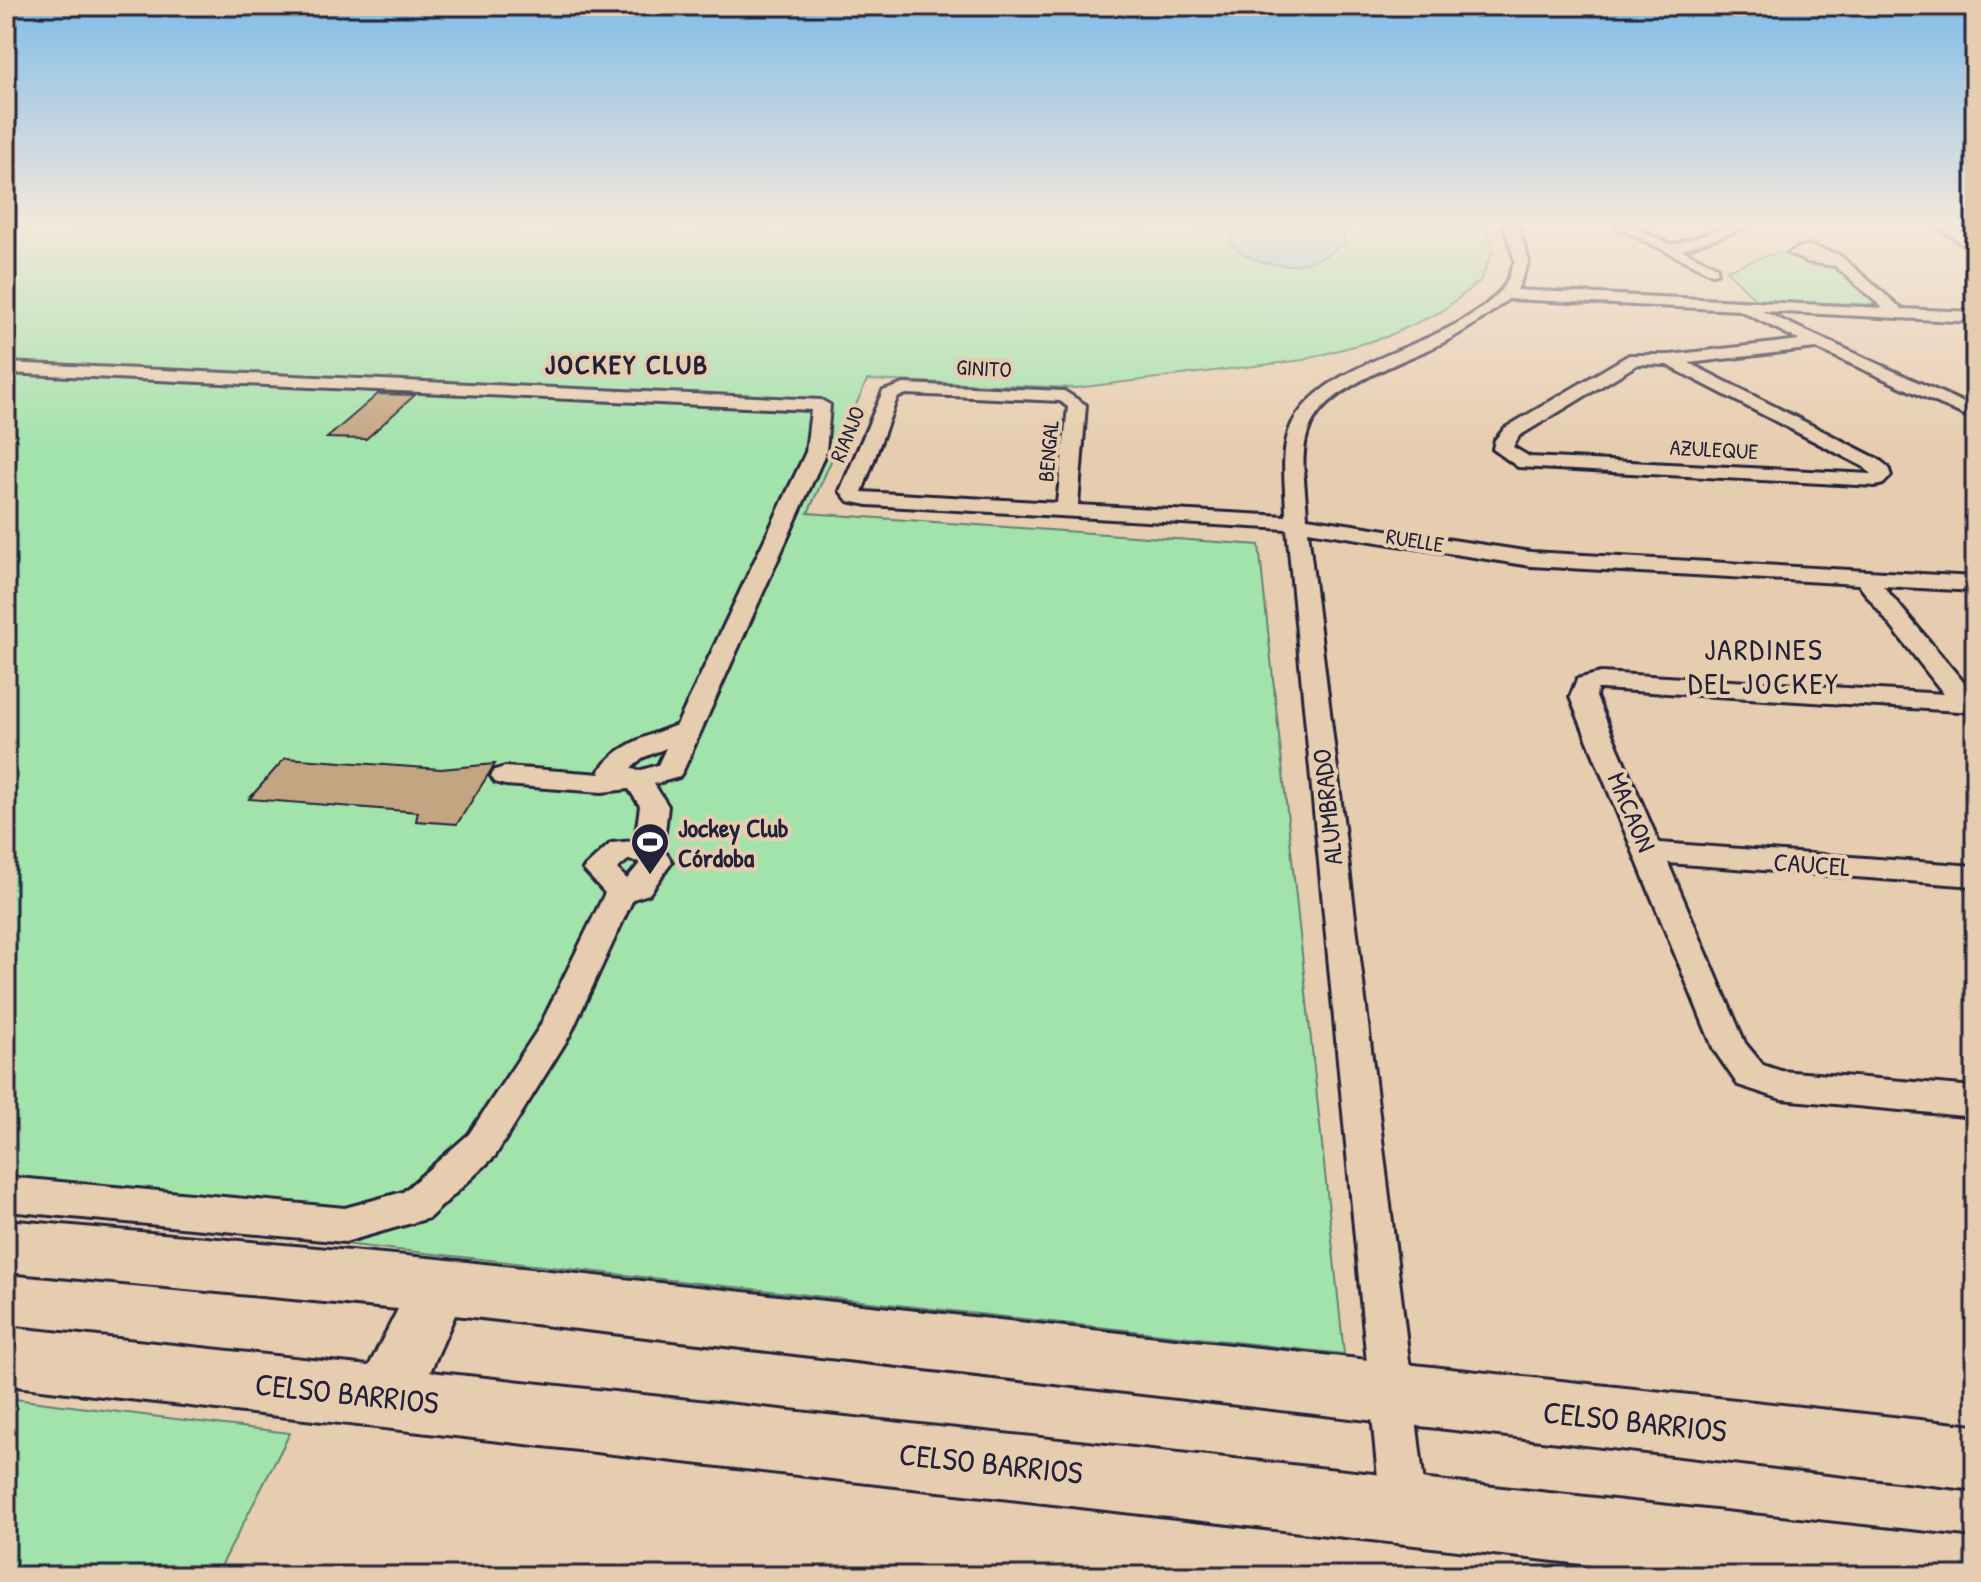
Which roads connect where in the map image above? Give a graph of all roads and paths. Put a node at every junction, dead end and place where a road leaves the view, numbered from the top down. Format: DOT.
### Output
graph roads {
  1 [pos="1500,300"];
  2 [pos="1639,300"];
  3 [pos="1883,300"];
  4 [pos="1733,304"];
  5 [pos="1896,311"];
  6 [pos="1975,317"];
  7 [pos="1817,343"];
  8 [pos="1670,360"];
  9 [pos="6,368"];
  10 [pos="894,391"];
  11 [pos="1072,399"];
  12 [pos="1975,415"];
  13 [pos="855,497"];
  14 [pos="1067,509"];
  15 [pos="1297,523"];
  16 [pos="1865,578"];
  17 [pos="1975,584"];
  18 [pos="1969,704"];
  19 [pos="688,730"];
  20 [pos="505,776"];
  21 [pos="637,780"];
  22 [pos="1649,852"];
  23 [pos="1975,876"];
  24 [pos="1975,1102"];
  25 [pos="6,1194"];
  26 [pos="6,1246"];
  27 [pos="439,1286"];
  28 [pos="6,1356"];
  29 [pos="1391,1394"];
  30 [pos="387,1397"];
  31 [pos="1975,1458"];
  32 [pos="1404,1509"];
  33 [pos="1975,1574"];
  1 -- 15 [label="street, ALUMBRADO"];
  2 -- 4 [label="street"];
  3 -- 5 [label="street"];
  4 -- 5 [label="street"];
  4 -- 7 [label="street"];
  5 -- 6 [label="street"];
  7 -- 8 [label="street, AZULEQUE"];
  7 -- 12 [label="street"];
  8 -- 8 [label="street, AZULEQUE"];
  9 -- 19 [label="street"];
  10 -- 11 [label="street, GINITO"];
  10 -- 13 [label="street, RIANJO"];
  11 -- 14 [label="street, BENGAL"];
  13 -- 14 [label="street, RUELLE"];
  14 -- 15 [label="street, RUELLE"];
  15 -- 16 [label="street, RUELLE"];
  15 -- 29 [label="street, ALUMBRADO"];
  16 -- 17 [label="street, RUELLE"];
  16 -- 18 [label="street, MACAON"];
  18 -- 22 [label="street, MACAON"];
  19 -- 21 [label="street"];
  19 -- 21 [label="street"];
  20 -- 21 [label="street"];
  21 -- 25 [label="street"];
  22 -- 23 [label="street, CAUCEL"];
  22 -- 24 [label="street, MACAON"];
  26 -- 27 [label="main road, CELSO BARRIOS"];
  27 -- 29 [label="main road, CELSO BARRIOS"];
  27 -- 30 [label="main road"];
  28 -- 30 [label="main road, CELSO BARRIOS"];
  29 -- 31 [label="main road, CELSO BARRIOS"];
  29 -- 32 [label="street, ALUMBRADO"];
  30 -- 32 [label="main road, CELSO BARRIOS"];
  32 -- 33 [label="main road, CELSO BARRIOS"];
}
